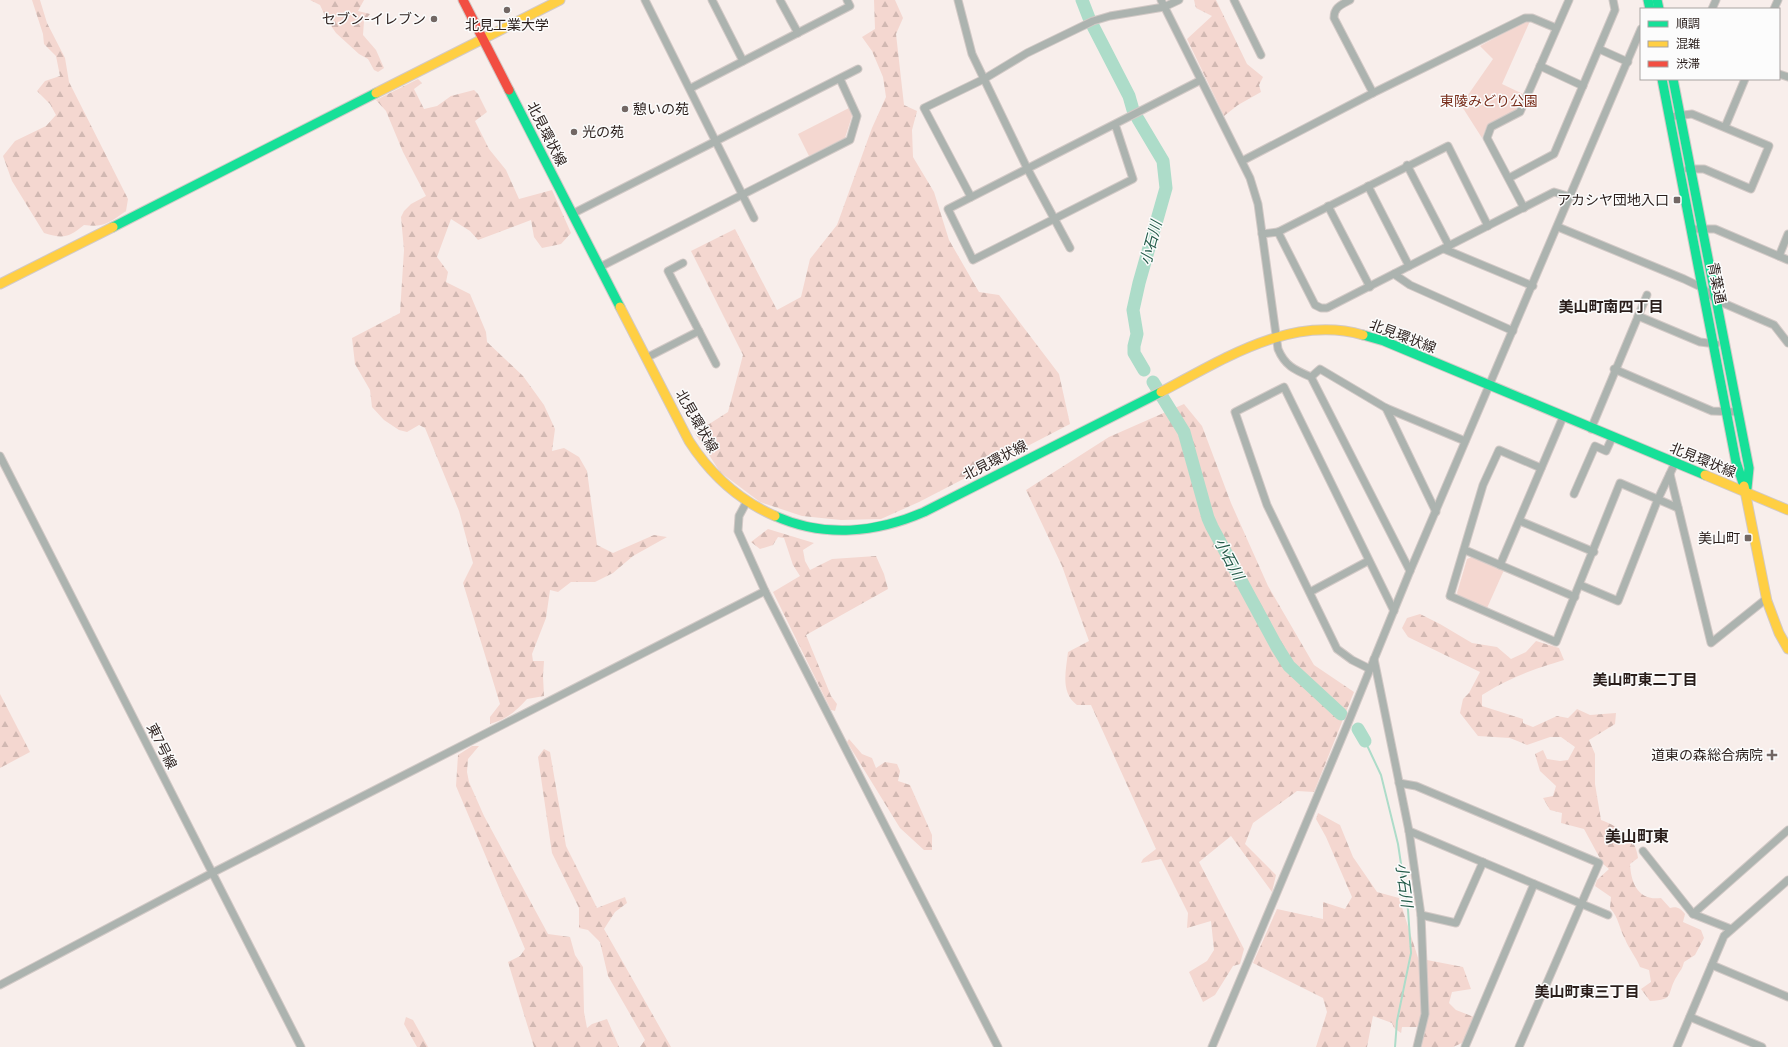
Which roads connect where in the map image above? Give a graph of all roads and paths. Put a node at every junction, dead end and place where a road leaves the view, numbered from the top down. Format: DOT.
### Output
graph roads {
  1 [pos="463,0"];
  2 [pos="560,0"];
  3 [pos="645,0"];
  4 [pos="712,0"];
  5 [pos="780,0"];
  6 [pos="847,0"];
  7 [pos="958,0"];
  8 [pos="1179,0"];
  9 [pos="1234,0"];
  10 [pos="1350,0"];
  11 [pos="1569,0"];
  12 [pos="1613,0"];
  13 [pos="1162,3"];
  14 [pos="1556,28"];
  15 [pos="1640,31"];
  16 [pos="798,33"];
  17 [pos="483,39"];
  18 [pos="1599,48"];
  19 [pos="1261,55"];
  20 [pos="743,61"];
  21 [pos="1628,62"];
  22 [pos="1540,66"];
  23 [pos="858,69"];
  24 [pos="840,79"];
  25 [pos="984,79"];
  26 [pos="1201,80"];
  27 [pos="1662,80"];
  28 [pos="1673,80"];
  29 [pos="1745,80"];
  30 [pos="1583,86"];
  31 [pos="691,88"];
  32 [pos="1373,93"];
  33 [pos="1680,115"];
  34 [pos="1669,116"];
  35 [pos="1116,124"];
  36 [pos="1725,127"];
  37 [pos="717,140"];
  38 [pos="1242,161"];
  39 [pos="1407,166"];
  40 [pos="1027,168"];
  41 [pos="1680,168"];
  42 [pos="1690,169"];
  43 [pos="1509,178"];
  44 [pos="1368,186"];
  45 [pos="744,194"];
  46 [pos="971,197"];
  47 [pos="1570,197"];
  48 [pos="1328,206"];
  49 [pos="1524,208"];
  50 [pos="572,214"];
  51 [pos="754,218"];
  52 [pos="1055,218"];
  53 [pos="1488,226"];
  54 [pos="1558,227"];
  55 [pos="1697,229"];
  56 [pos="1278,232"];
  57 [pos="1262,234"];
  58 [pos="1788,234"];
  59 [pos="1070,248"];
  60 [pos="1446,248"];
  61 [pos="1779,256"];
  62 [pos="1788,260"];
  63 [pos="683,263"];
  64 [pos="1410,266"];
  65 [pos="600,267"];
  66 [pos="1394,274"];
  67 [pos="0,284"];
  68 [pos="1533,286"];
  69 [pos="1370,287"];
  70 [pos="1703,288"];
  71 [pos="1647,295"];
  72 [pos="1716,300"];
  73 [pos="1638,316"];
  74 [pos="699,331"];
  75 [pos="1513,331"];
  76 [pos="1277,337"];
  77 [pos="1724,342"];
  78 [pos="1788,343"];
  79 [pos="1714,344"];
  80 [pos="646,358"];
  81 [pos="716,364"];
  82 [pos="1614,370"];
  83 [pos="1311,376"];
  84 [pos="1490,385"];
  85 [pos="1386,408"];
  86 [pos="1727,412"];
  87 [pos="1738,412"];
  88 [pos="1563,417"];
  89 [pos="1591,429"];
  90 [pos="1612,438"];
  91 [pos="1465,441"];
  92 [pos="0,456"];
  93 [pos="1675,463"];
  94 [pos="1541,468"];
  95 [pos="1670,474"];
  96 [pos="1746,492"];
  97 [pos="1574,494"];
  98 [pos="1658,499"];
  99 [pos="746,503"];
  100 [pos="1678,508"];
  101 [pos="1788,510"];
  102 [pos="1436,512"];
  103 [pos="1520,521"];
  104 [pos="1465,550"];
  105 [pos="1594,552"];
  106 [pos="1368,561"];
  107 [pos="1500,565"];
  108 [pos="1410,571"];
  109 [pos="1580,585"];
  110 [pos="766,591"];
  111 [pos="1310,592"];
  112 [pos="1575,597"];
  113 [pos="1766,599"];
  114 [pos="1394,611"];
  115 [pos="1788,648"];
  116 [pos="1374,659"];
  117 [pos="1370,669"];
  118 [pos="1399,783"];
  119 [pos="1788,830"];
  120 [pos="1409,831"];
  121 [pos="1644,851"];
  122 [pos="1483,862"];
  123 [pos="212,873"];
  124 [pos="1788,880"];
  125 [pos="1534,884"];
  126 [pos="1580,903"];
  127 [pos="1421,914"];
  128 [pos="1693,914"];
  129 [pos="1608,916"];
  130 [pos="1731,929"];
  131 [pos="1712,965"];
  132 [pos="0,985"];
  133 [pos="1788,998"];
  134 [pos="1690,1017"];
  135 [pos="300,1047"];
  136 [pos="998,1047"];
  137 [pos="1212,1047"];
  138 [pos="1417,1047"];
  139 [pos="1465,1047"];
  140 [pos="1519,1047"];
  141 [pos="1677,1047"];
  142 [pos="1762,1047"];
  1 -- 17 [label="main road, 北見環状線"];
  2 -- 17 [label="main road"];
  3 -- 31 [label="street"];
  4 -- 20 [label="street"];
  5 -- 16 [label="street"];
  6 -- 16 [label="street"];
  7 -- 25 [label="street"];
  8 -- 13 [label="street"];
  9 -- 19 [label="street"];
  10 -- 32 [label="street"];
  11 -- 14 [label="street"];
  12 -- 18 [label="street"];
  13 -- 25 [label="street"];
  13 -- 26 [label="street"];
  14 -- 22 [label="street"];
  14 -- 32 [label="street"];
  15 -- 21 [label="street"];
  16 -- 20 [label="street"];
  17 -- 50 [label="main road, 北見環状線"];
  17 -- 67 [label="main road"];
  18 -- 21 [label="street"];
  18 -- 30 [label="street"];
  20 -- 31 [label="street"];
  21 -- 47 [label="street"];
  22 -- 30 [label="street"];
  22 -- 43 [label="street"];
  23 -- 24 [label="street"];
  24 -- 37 [label="street"];
  24 -- 45 [label="street"];
  25 -- 40 [label="street"];
  25 -- 46 [label="street"];
  26 -- 35 [label="street"];
  26 -- 38 [label="street"];
  27 -- 34 [label="main road, 青葉通"];
  28 -- 33 [label="main road, 青葉通"];
  29 -- 36 [label="street"];
  30 -- 43 [label="street"];
  31 -- 37 [label="street"];
  32 -- 38 [label="street"];
  33 -- 34 [label="street"];
  33 -- 36 [label="street"];
  33 -- 42 [label="main road, 青葉通"];
  34 -- 41 [label="main road, 青葉通"];
  35 -- 40 [label="street"];
  35 -- 52 [label="street"];
  36 -- 42 [label="street"];
  37 -- 45 [label="street"];
  37 -- 50 [label="street"];
  38 -- 57 [label="street"];
  39 -- 44 [label="street"];
  39 -- 53 [label="street"];
  39 -- 60 [label="street"];
  40 -- 46 [label="street"];
  40 -- 52 [label="street"];
  41 -- 42 [label="street"];
  41 -- 55 [label="main road, 青葉通"];
  42 -- 55 [label="main road, 青葉通"];
  43 -- 49 [label="street"];
  44 -- 48 [label="street"];
  44 -- 64 [label="street"];
  45 -- 51 [label="street"];
  45 -- 65 [label="street"];
  46 -- 52 [label="street"];
  47 -- 49 [label="street"];
  47 -- 54 [label="street"];
  48 -- 56 [label="street"];
  48 -- 69 [label="street"];
  49 -- 53 [label="street"];
  50 -- 65 [label="main road, 北見環状線"];
  52 -- 59 [label="street"];
  53 -- 60 [label="street"];
  54 -- 68 [label="street"];
  54 -- 70 [label="street"];
  55 -- 61 [label="street"];
  55 -- 70 [label="main road, 青葉通"];
  55 -- 72 [label="main road, 青葉通"];
  56 -- 57 [label="street"];
  56 -- 69 [label="street"];
  57 -- 76 [label="street"];
  58 -- 61 [label="street"];
  60 -- 64 [label="street"];
  60 -- 68 [label="street"];
  61 -- 62 [label="street"];
  63 -- 74 [label="street"];
  64 -- 66 [label="street"];
  65 -- 80 [label="main road, 北見環状線"];
  66 -- 69 [label="street"];
  66 -- 75 [label="street"];
  68 -- 75 [label="street"];
  70 -- 72 [label="street"];
  70 -- 79 [label="main road, 青葉通"];
  71 -- 73 [label="street"];
  72 -- 77 [label="main road, 青葉通"];
  72 -- 78 [label="street"];
  73 -- 79 [label="street"];
  73 -- 82 [label="street"];
  74 -- 80 [label="street"];
  74 -- 81 [label="street"];
  75 -- 84 [label="street"];
  76 -- 83 [label="street"];
  76 -- 84 [label="main road, 北見環状線"];
  76 -- 99 [label="main road, 北見環状線"];
  77 -- 79 [label="street"];
  77 -- 87 [label="main road, 青葉通"];
  79 -- 86 [label="main road, 青葉通"];
  80 -- 99 [label="main road, 北見環状線"];
  82 -- 86 [label="street"];
  82 -- 89 [label="street"];
  83 -- 85 [label="street"];
  83 -- 108 [label="street"];
  84 -- 88 [label="main road, 北見環状線"];
  84 -- 91 [label="street"];
  85 -- 91 [label="street"];
  85 -- 102 [label="street"];
  86 -- 87 [label="street"];
  86 -- 96 [label="main road, 青葉通"];
  87 -- 96 [label="main road, 青葉通"];
  88 -- 89 [label="main road, 北見環状線"];
  88 -- 94 [label="street"];
  89 -- 90 [label="main road, 北見環状線"];
  90 -- 93 [label="main road, 北見環状線"];
  90 -- 97 [label="street"];
  91 -- 102 [label="street"];
  92 -- 123 [label="street, 東7号線"];
  93 -- 95 [label="street"];
  93 -- 96 [label="main road, 北見環状線"];
  94 -- 103 [label="street"];
  94 -- 104 [label="street"];
  95 -- 98 [label="street"];
  95 -- 100 [label="street"];
  96 -- 101 [label="main road, 北見環状線"];
  96 -- 113 [label="main road, 青葉通"];
  98 -- 100 [label="street"];
  98 -- 105 [label="street"];
  98 -- 109 [label="street"];
  99 -- 110 [label="street"];
  100 -- 113 [label="street"];
  102 -- 108 [label="street"];
  103 -- 105 [label="street"];
  103 -- 107 [label="street"];
  104 -- 107 [label="street"];
  104 -- 112 [label="street"];
  105 -- 109 [label="street"];
  106 -- 111 [label="street"];
  106 -- 111 [label="street"];
  106 -- 114 [label="street"];
  107 -- 112 [label="street"];
  108 -- 114 [label="street"];
  109 -- 112 [label="street"];
  110 -- 123 [label="street"];
  110 -- 136 [label="street"];
  111 -- 117 [label="street"];
  113 -- 115 [label="main road, 青葉通"];
  114 -- 116 [label="street"];
  116 -- 117 [label="street"];
  116 -- 118 [label="street"];
  117 -- 137 [label="street"];
  118 -- 120 [label="street"];
  118 -- 126 [label="street"];
  119 -- 128 [label="street"];
  120 -- 122 [label="street"];
  120 -- 127 [label="street"];
  121 -- 128 [label="street"];
  122 -- 125 [label="street"];
  122 -- 127 [label="street"];
  123 -- 132 [label="street"];
  123 -- 135 [label="street, 東7号線"];
  124 -- 130 [label="street"];
  125 -- 126 [label="street"];
  125 -- 139 [label="street"];
  126 -- 129 [label="street"];
  126 -- 140 [label="street"];
  127 -- 138 [label="street"];
  128 -- 130 [label="street"];
  130 -- 131 [label="street"];
  131 -- 133 [label="street"];
  131 -- 134 [label="street"];
  134 -- 141 [label="street"];
  134 -- 142 [label="street"];
}
